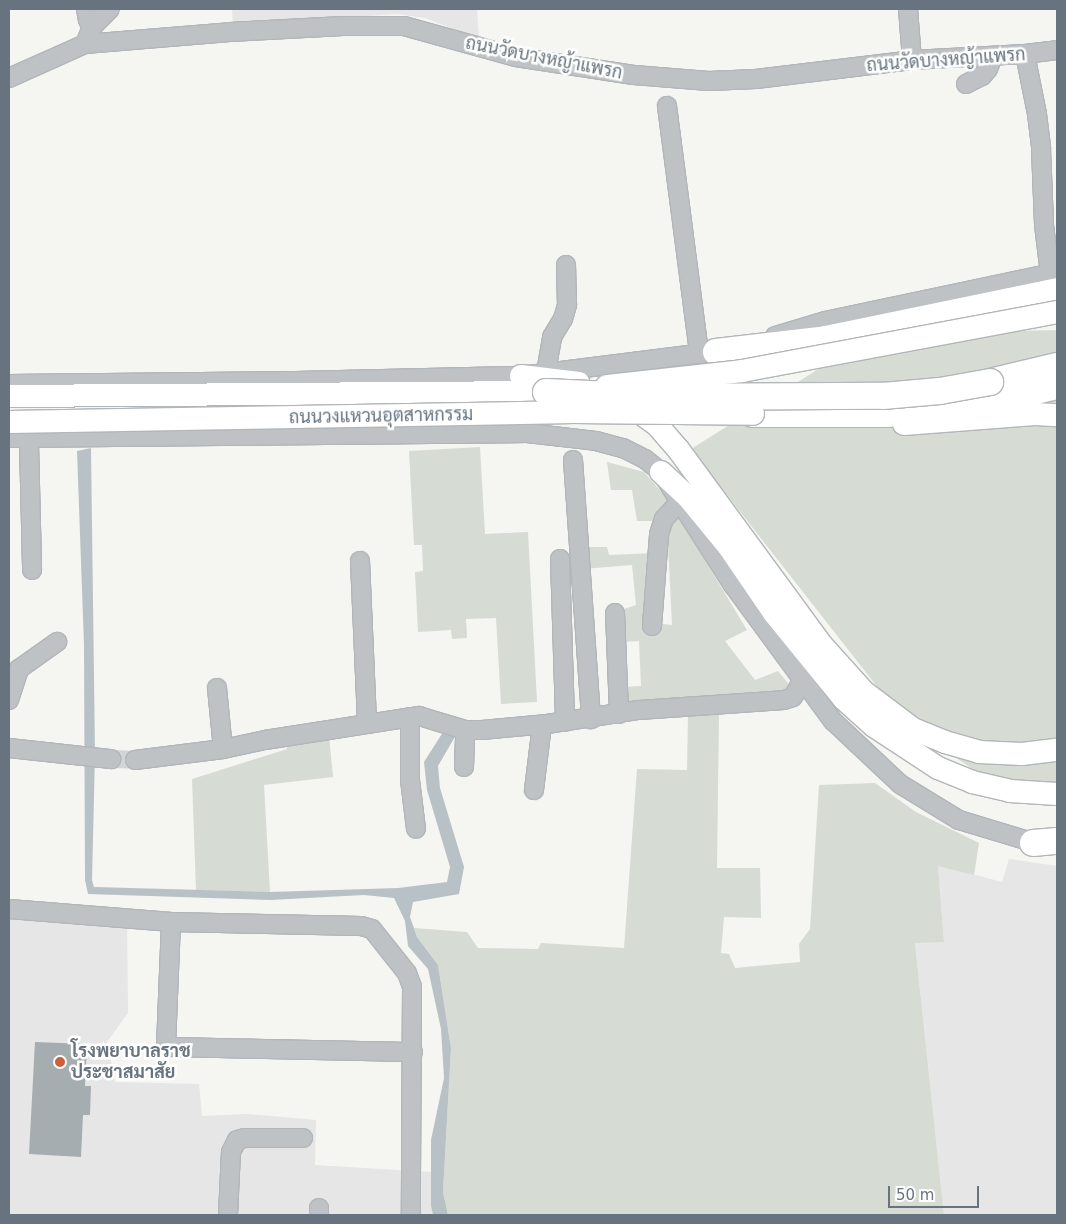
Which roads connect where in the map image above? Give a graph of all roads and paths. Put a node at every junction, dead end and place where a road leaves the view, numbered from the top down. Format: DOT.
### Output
graph roads {
  1 [pos="86,9"];
  2 [pos="110,9"];
  3 [pos="908,9"];
  4 [pos="92,27"];
  5 [pos="85,44"];
  6 [pos="1057,50"];
  7 [pos="1026,54"];
  8 [pos="993,56"];
  9 [pos="912,60"];
  10 [pos="9,78"];
  11 [pos="966,84"];
  12 [pos="667,106"];
  13 [pos="1051,222"];
  14 [pos="566,265"];
  15 [pos="1055,279"];
  16 [pos="1057,312"];
  17 [pos="707,353"];
  18 [pos="1057,366"];
  19 [pos="521,376"];
  20 [pos="546,382"];
  21 [pos="9,384"];
  22 [pos="1057,386"];
  23 [pos="9,396"];
  24 [pos="753,414"];
  25 [pos="1057,415"];
  26 [pos="9,422"];
  27 [pos="9,438"];
  28 [pos="68,438"];
  29 [pos="28,443"];
  30 [pos="9,446"];
  31 [pos="573,460"];
  32 [pos="662,472"];
  33 [pos="680,501"];
  34 [pos="560,559"];
  35 [pos="360,561"];
  36 [pos="32,570"];
  37 [pos="615,613"];
  38 [pos="652,626"];
  39 [pos="57,642"];
  40 [pos="802,681"];
  41 [pos="217,688"];
  42 [pos="9,700"];
  43 [pos="619,714"];
  44 [pos="410,717"];
  45 [pos="591,718"];
  46 [pos="565,722"];
  47 [pos="368,724"];
  48 [pos="542,725"];
  49 [pos="465,730"];
  50 [pos="9,748"];
  51 [pos="223,749"];
  52 [pos="1057,750"];
  53 [pos="106,759"];
  54 [pos="135,760"];
  55 [pos="464,767"];
  56 [pos="534,790"];
  57 [pos="1057,794"];
  58 [pos="416,829"];
  59 [pos="1049,844"];
  60 [pos="9,910"];
  61 [pos="171,922"];
  62 [pos="414,1052"];
  63 [pos="303,1138"];
  64 [pos="228,1215"];
  65 [pos="411,1215"];
  1 -- 4 [label="street"];
  2 -- 4 [label="street"];
  3 -- 9 [label="street"];
  4 -- 5 [label="street"];
  5 -- 9 [label="street, ถนนวัดบางหญ้าแพรก"];
  5 -- 10 [label="street, ถนนวัดบางหญ้าแพรก"];
  6 -- 7 [label="street, ถนนวัดบางหญ้าแพรก"];
  7 -- 8 [label="street, ถนนวัดบางหญ้าแพรก"];
  7 -- 13 [label="street"];
  8 -- 9 [label="street, ถนนวัดบางหญ้าแพรก"];
  8 -- 11 [label="street"];
  12 -- 17 [label="street"];
  13 -- 15 [label="street"];
  14 -- 20 [label="street"];
  15 -- 17 [label="street"];
  15 -- 17 [label="highway"];
  16 -- 20 [label="main road, ถนนวงแหวนอุตสาหกรรม, bridge"];
  17 -- 20 [label="street"];
  18 -- 20 [label="highway, bridge"];
  19 -- 20 [label="street"];
  19 -- 21 [label="street"];
  19 -- 52 [label="main road"];
  20 -- 23 [label="main road, ถนนวงแหวนอุตสาหกรรม"];
  22 -- 24 [label="highway"];
  24 -- 25 [label="main road, ถนนวงแหวนอุตสาหกรรม"];
  24 -- 26 [label="main road, ถนนวงแหวนอุตสาหกรรม, bridge"];
  27 -- 28 [label="street"];
  28 -- 29 [label="street"];
  28 -- 32 [label="street"];
  29 -- 30 [label="street"];
  29 -- 36 [label="street"];
  31 -- 45 [label="street"];
  32 -- 33 [label="street"];
  32 -- 57 [label="main road"];
  33 -- 38 [label="street"];
  33 -- 40 [label="street"];
  34 -- 46 [label="street"];
  35 -- 47 [label="street"];
  37 -- 43 [label="street"];
  39 -- 42 [label="street"];
  40 -- 43 [label="street"];
  40 -- 59 [label="street"];
  41 -- 51 [label="street"];
  43 -- 45 [label="street"];
  44 -- 47 [label="street"];
  44 -- 49 [label="street"];
  44 -- 58 [label="street"];
  45 -- 46 [label="street"];
  46 -- 48 [label="street"];
  47 -- 51 [label="street"];
  48 -- 49 [label="street"];
  48 -- 56 [label="street"];
  49 -- 55 [label="street"];
  50 -- 53 [label="street"];
  51 -- 54 [label="street"];
  60 -- 61 [label="street"];
  61 -- 62 [label="street"];
  61 -- 62 [label="street"];
  62 -- 65 [label="street"];
  63 -- 64 [label="street"];
}
